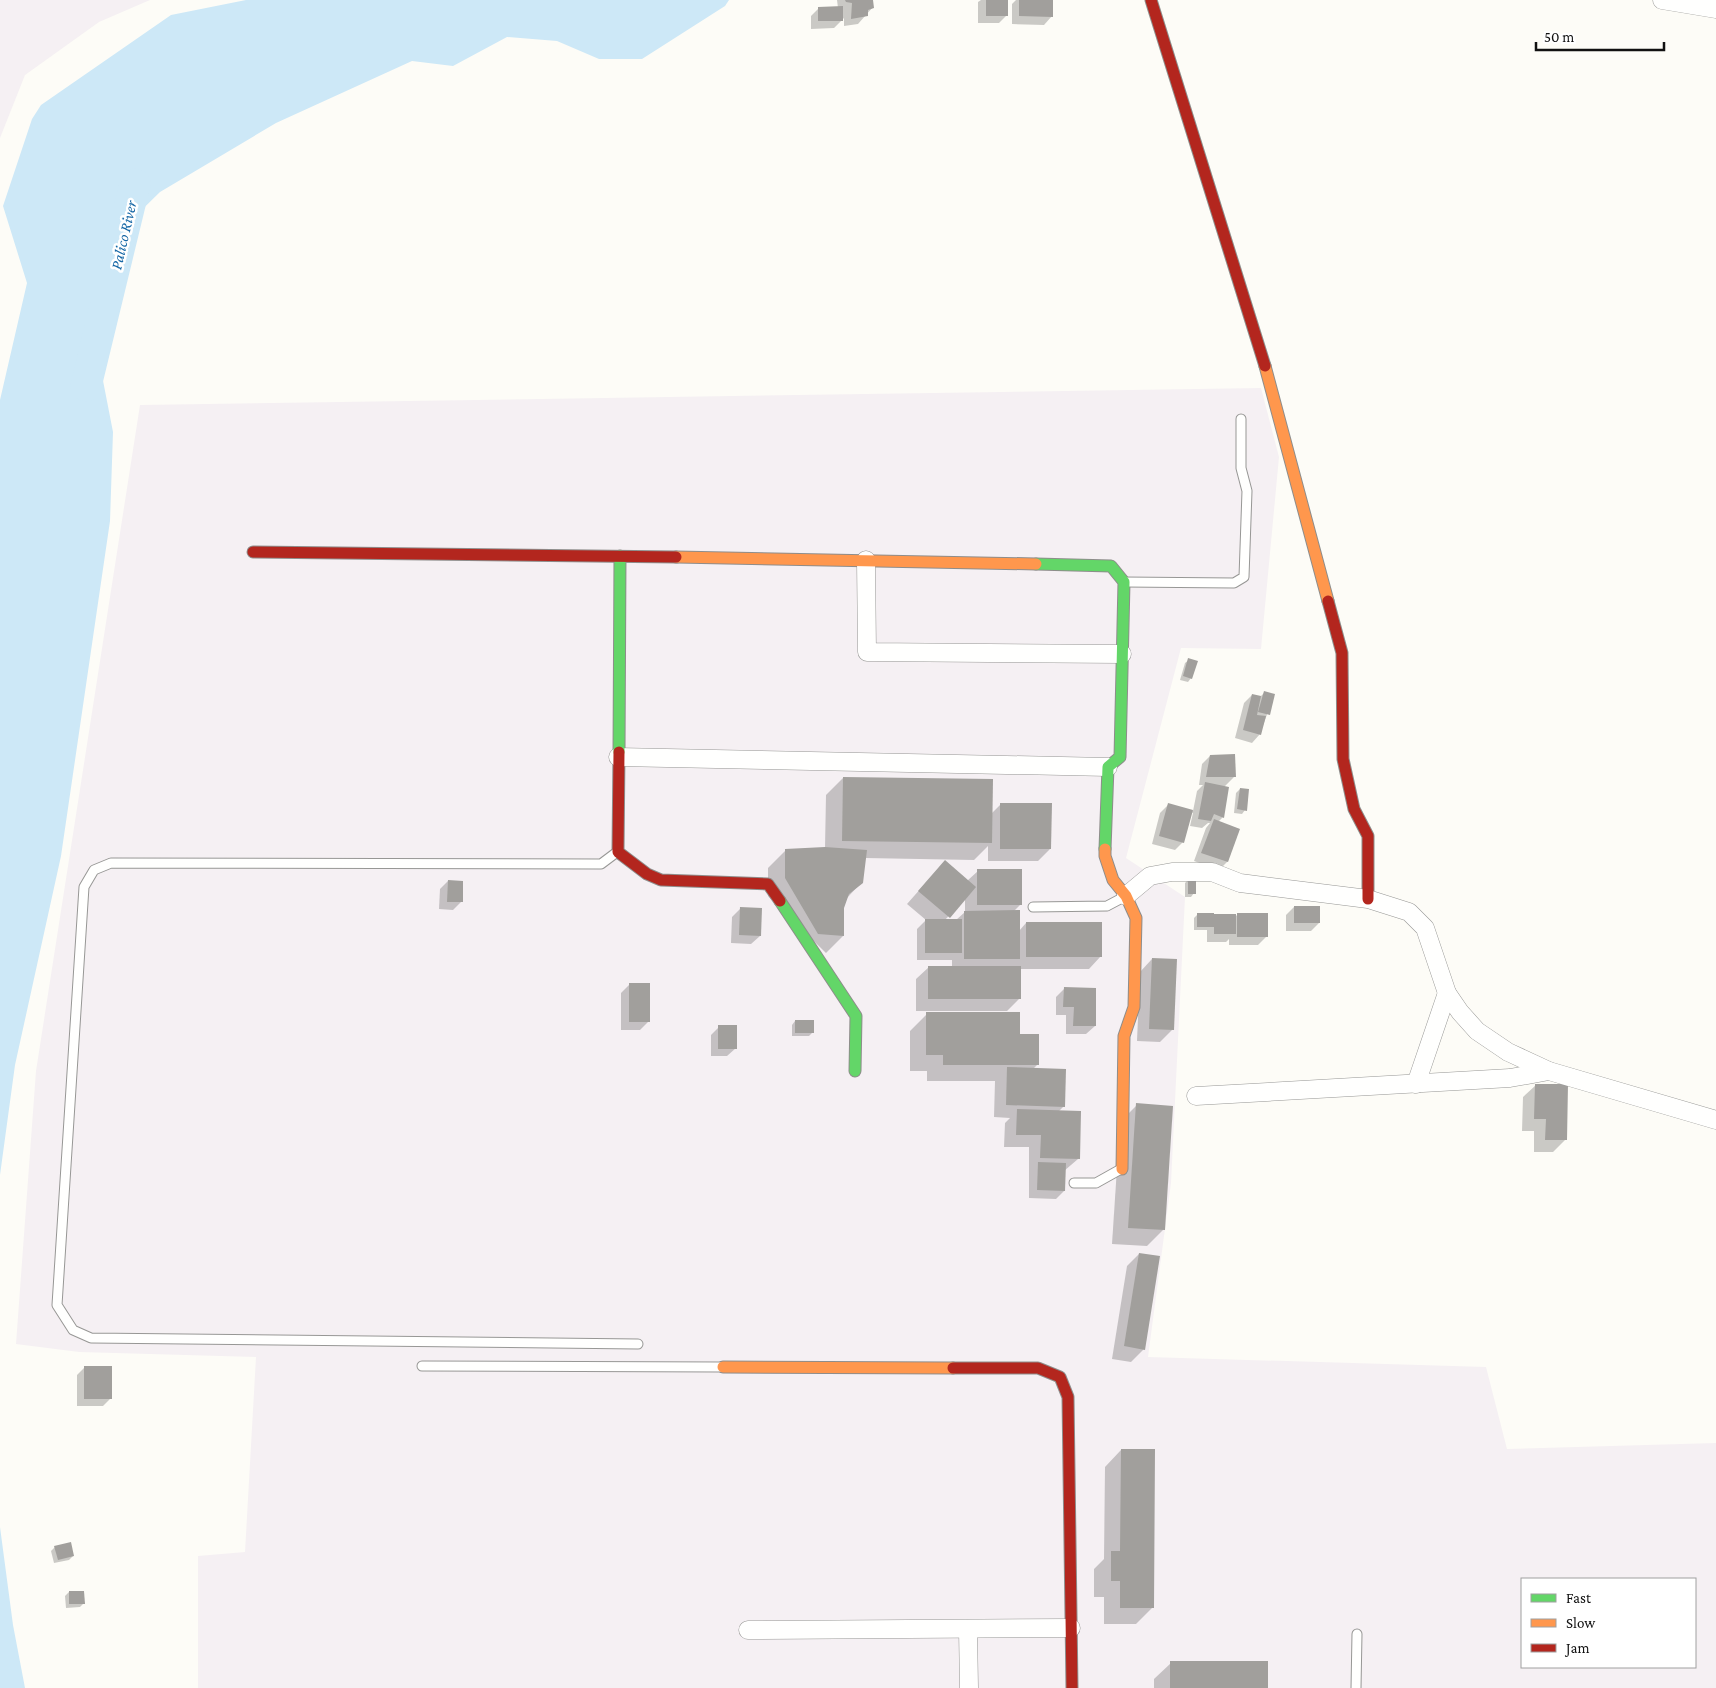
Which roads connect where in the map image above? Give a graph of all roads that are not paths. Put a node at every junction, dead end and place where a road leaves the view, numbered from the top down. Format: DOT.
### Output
graph roads {
  1 [pos="1151,0"];
  2 [pos="1662,0"];
  3 [pos="1716,9"];
  4 [pos="1241,419"];
  5 [pos="253,552"];
  6 [pos="620,556"];
  7 [pos="866,560"];
  8 [pos="1124,582"];
  9 [pos="1122,654"];
  10 [pos="618,757"];
  11 [pos="1108,767"];
  12 [pos="618,852"];
  13 [pos="1126,896"];
  14 [pos="1368,899"];
  15 [pos="1033,906"];
  16 [pos="1447,993"];
  17 [pos="855,1071"];
  18 [pos="1549,1071"];
  19 [pos="1416,1084"];
  20 [pos="1196,1096"];
  21 [pos="1716,1120"];
  22 [pos="1122,1169"];
  23 [pos="1074,1183"];
  24 [pos="638,1344"];
  25 [pos="422,1366"];
  26 [pos="723,1367"];
  27 [pos="1071,1628"];
  28 [pos="968,1629"];
  29 [pos="748,1630"];
  30 [pos="1357,1634"];
  31 [pos="969,1688"];
  32 [pos="1072,1688"];
  33 [pos="1356,1688"];
  1 -- 14 [label="street"];
  2 -- 3 [label="street"];
  4 -- 8 [label="lane"];
  5 -- 6 [label="street"];
  6 -- 7 [label="street"];
  6 -- 10 [label="street"];
  7 -- 8 [label="street"];
  7 -- 9 [label="street"];
  8 -- 9 [label="street"];
  9 -- 11 [label="street"];
  10 -- 11 [label="street"];
  10 -- 12 [label="street"];
  11 -- 13 [label="street"];
  12 -- 17 [label="street"];
  12 -- 24 [label="lane"];
  13 -- 14 [label="street"];
  13 -- 15 [label="lane"];
  13 -- 22 [label="street"];
  14 -- 16 [label="street"];
  16 -- 18 [label="street"];
  16 -- 19 [label="street"];
  18 -- 19 [label="street"];
  18 -- 21 [label="street"];
  19 -- 20 [label="street"];
  22 -- 23 [label="lane"];
  25 -- 26 [label="lane"];
  26 -- 27 [label="street"];
  27 -- 28 [label="street"];
  27 -- 32 [label="street"];
  28 -- 29 [label="street"];
  28 -- 31 [label="street"];
  30 -- 33 [label="lane"];
}
